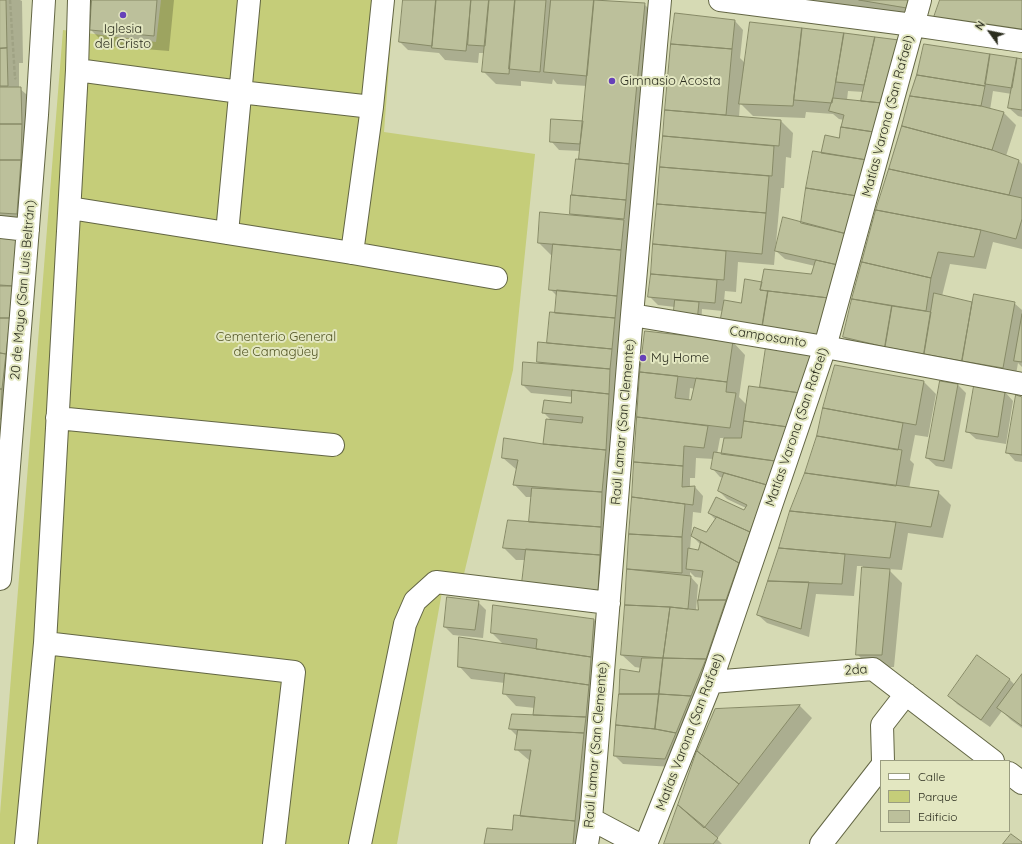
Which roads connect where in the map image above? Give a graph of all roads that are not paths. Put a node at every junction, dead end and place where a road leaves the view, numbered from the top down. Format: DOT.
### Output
graph roads {
  1 [pos="44,0"];
  2 [pos="79,0"];
  3 [pos="250,0"];
  4 [pos="382,0"];
  5 [pos="660,0"];
  6 [pos="720,0"];
  7 [pos="920,0"];
  8 [pos="912,25"];
  9 [pos="1022,42"];
  10 [pos="77,70"];
  11 [pos="240,92"];
  12 [pos="372,107"];
  13 [pos="70,208"];
  14 [pos="0,228"];
  15 [pos="28,230"];
  16 [pos="226,233"];
  17 [pos="352,253"];
  18 [pos="496,278"];
  19 [pos="632,315"];
  20 [pos="825,346"];
  21 [pos="1022,384"];
  22 [pos="57,418"];
  23 [pos="333,445"];
  24 [pos="0,579"];
  25 [pos="609,603"];
  26 [pos="45,643"];
  27 [pos="711,682"];
  28 [pos="906,694"];
  29 [pos="883,760"];
  30 [pos="992,760"];
  31 [pos="880,768"];
  32 [pos="1010,774"];
  33 [pos="1022,783"];
  34 [pos="591,819"];
  35 [pos="26,844"];
  36 [pos="274,844"];
  37 [pos="360,844"];
  38 [pos="587,844"];
  39 [pos="638,844"];
  40 [pos="646,844"];
  41 [pos="821,844"];
  1 -- 15 [label="street, 20 de Mayo (San Luis Beltrán)"];
  2 -- 10 [label="street"];
  3 -- 11 [label="street"];
  4 -- 12 [label="street"];
  5 -- 19 [label="street, Raúl Lamar (San Clemente)"];
  6 -- 8 [label="street"];
  7 -- 8 [label="street, Matías Varona (San Rafael)"];
  8 -- 9 [label="street"];
  8 -- 20 [label="street, Matías Varona (San Rafael)"];
  10 -- 11 [label="street"];
  10 -- 13 [label="street"];
  11 -- 12 [label="street"];
  11 -- 16 [label="street"];
  12 -- 17 [label="street"];
  13 -- 16 [label="street"];
  13 -- 22 [label="street"];
  14 -- 15 [label="street"];
  15 -- 24 [label="street, 20 de Mayo (San Luis Beltrán)"];
  16 -- 17 [label="street"];
  17 -- 18 [label="street"];
  19 -- 20 [label="street, Camposanto"];
  19 -- 25 [label="street, Raúl Lamar (San Clemente)"];
  20 -- 21 [label="street, Camposanto"];
  20 -- 27 [label="street, Matías Varona (San Rafael)"];
  22 -- 23 [label="street"];
  22 -- 26 [label="street"];
  25 -- 34 [label="street, Raúl Lamar (San Clemente)"];
  25 -- 37 [label="street"];
  26 -- 35 [label="street"];
  26 -- 36 [label="street"];
  27 -- 28 [label="street, 2da"];
  27 -- 40 [label="street, Matías Varona (San Rafael)"];
  28 -- 29 [label="street"];
  28 -- 30 [label="street, 2da"];
  31 -- 41 [label="street"];
  32 -- 33 [label="street"];
  34 -- 38 [label="street, Raúl Lamar (San Clemente)"];
  34 -- 39 [label="street"];
}
